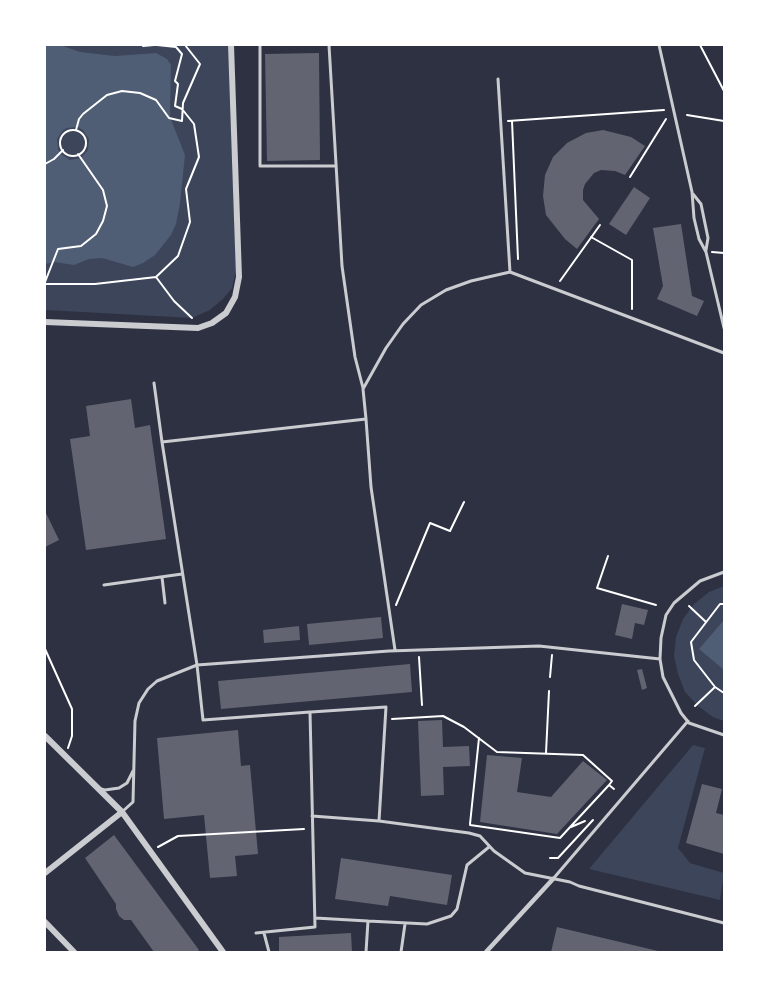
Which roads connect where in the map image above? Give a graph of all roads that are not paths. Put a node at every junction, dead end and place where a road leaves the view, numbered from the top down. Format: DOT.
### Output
graph roads {
  1 [pos="231,45"];
  2 [pos="260,45"];
  3 [pos="329,45"];
  4 [pos="659,45"];
  5 [pos="498,79"];
  6 [pos="336,166"];
  7 [pos="692,192"];
  8 [pos="706,252"];
  9 [pos="510,272"];
  10 [pos="45,322"];
  11 [pos="724,328"];
  12 [pos="724,353"];
  13 [pos="154,383"];
  14 [pos="363,389"];
  15 [pos="366,419"];
  16 [pos="162,442"];
  17 [pos="724,572"];
  18 [pos="182,574"];
  19 [pos="162,578"];
  20 [pos="104,585"];
  21 [pos="165,603"];
  22 [pos="395,650"];
  23 [pos="660,659"];
  24 [pos="197,665"];
  25 [pos="310,712"];
  26 [pos="688,721"];
  27 [pos="724,735"];
  28 [pos="45,736"];
  29 [pos="134,770"];
  30 [pos="94,784"];
  31 [pos="122,812"];
  32 [pos="312,816"];
  33 [pos="379,822"];
  34 [pos="489,847"];
  35 [pos="45,873"];
  36 [pos="553,879"];
  37 [pos="315,918"];
  38 [pos="369,921"];
  39 [pos="45,922"];
  40 [pos="724,923"];
  41 [pos="405,924"];
  42 [pos="256,933"];
  43 [pos="264,933"];
  44 [pos="221,951"];
  45 [pos="74,952"];
  46 [pos="269,952"];
  47 [pos="366,952"];
  48 [pos="401,952"];
  49 [pos="486,952"];
  1 -- 10 [label="street"];
  2 -- 6 [label="lane"];
  3 -- 6 [label="lane"];
  4 -- 7 [label="lane"];
  5 -- 9 [label="lane"];
  6 -- 14 [label="lane"];
  7 -- 8 [label="lane"];
  7 -- 8 [label="lane"];
  8 -- 11 [label="lane"];
  9 -- 12 [label="lane"];
  9 -- 14 [label="lane"];
  13 -- 16 [label="lane"];
  14 -- 15 [label="lane"];
  15 -- 16 [label="lane"];
  15 -- 22 [label="lane"];
  16 -- 18 [label="lane"];
  17 -- 23 [label="lane"];
  18 -- 19 [label="lane"];
  18 -- 24 [label="lane"];
  19 -- 20 [label="lane"];
  19 -- 21 [label="lane"];
  22 -- 23 [label="lane"];
  22 -- 24 [label="lane"];
  23 -- 26 [label="lane"];
  24 -- 25 [label="lane"];
  24 -- 29 [label="lane"];
  25 -- 32 [label="lane"];
  25 -- 33 [label="lane"];
  26 -- 27 [label="lane"];
  26 -- 36 [label="lane"];
  28 -- 30 [label="street"];
  29 -- 30 [label="lane"];
  29 -- 31 [label="lane"];
  30 -- 31 [label="street"];
  31 -- 35 [label="street"];
  31 -- 44 [label="street"];
  32 -- 33 [label="lane"];
  32 -- 37 [label="lane"];
  33 -- 34 [label="lane"];
  34 -- 36 [label="lane"];
  34 -- 41 [label="lane"];
  36 -- 40 [label="lane"];
  36 -- 49 [label="street"];
  37 -- 38 [label="lane"];
  37 -- 43 [label="lane"];
  38 -- 41 [label="lane"];
  38 -- 47 [label="lane"];
  39 -- 45 [label="street"];
  41 -- 48 [label="lane"];
  42 -- 43 [label="lane"];
  43 -- 46 [label="lane"];
}
